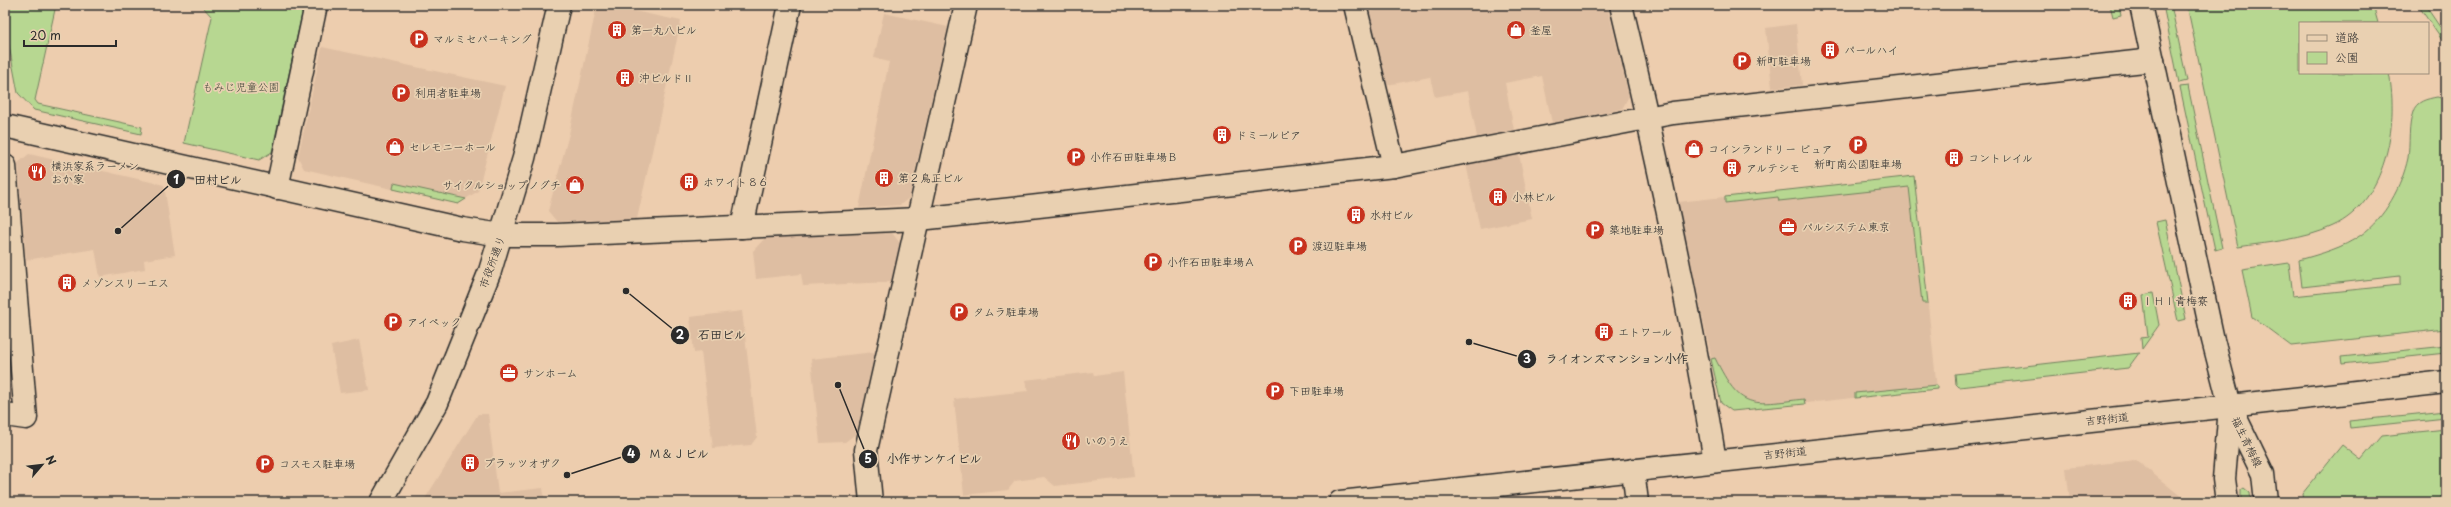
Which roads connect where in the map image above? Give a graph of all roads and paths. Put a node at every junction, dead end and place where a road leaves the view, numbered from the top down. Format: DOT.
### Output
graph roads {
  1 [pos="316,5"];
  2 [pos="559,5"];
  3 [pos="790,5"];
  4 [pos="966,5"];
  5 [pos="1355,5"];
  6 [pos="1622,5"];
  7 [pos="2141,5"];
  8 [pos="2153,60"];
  9 [pos="1648,117"];
  10 [pos="5,126"];
  11 [pos="5,166"];
  12 [pos="1394,166"];
  13 [pos="277,188"];
  14 [pos="919,219"];
  15 [pos="742,227"];
  16 [pos="502,235"];
  17 [pos="2446,382"];
  18 [pos="2230,406"];
  19 [pos="5,415"];
  20 [pos="1715,461"];
  21 [pos="1633,470"];
  22 [pos="387,496"];
  23 [pos="871,502"];
  24 [pos="1349,502"];
  25 [pos="1637,502"];
  26 [pos="2227,502"];
  27 [pos="2266,502"];
  1 -- 13 [label="street"];
  2 -- 16 [label="street, 市役所通り"];
  3 -- 15 [label="street"];
  4 -- 14 [label="street"];
  5 -- 12 [label="street"];
  6 -- 9 [label="street"];
  7 -- 8 [label="street"];
  8 -- 9 [label="street"];
  8 -- 18 [label="street"];
  9 -- 12 [label="street"];
  9 -- 20 [label="street"];
  10 -- 13 [label="street"];
  11 -- 19 [label="street"];
  12 -- 14 [label="street"];
  13 -- 16 [label="street"];
  14 -- 15 [label="street"];
  14 -- 23 [label="street"];
  15 -- 16 [label="street"];
  16 -- 22 [label="street, 市役所通り"];
  17 -- 18 [label="street, 吉野街道"];
  18 -- 20 [label="street, 吉野街道"];
  18 -- 26 [label="street, 福生青梅線"];
  18 -- 27 [label="street, 福生青梅線"];
  20 -- 21 [label="street, 吉野街道"];
  21 -- 24 [label="street, 吉野街道"];
  21 -- 25 [label="street"];
}
